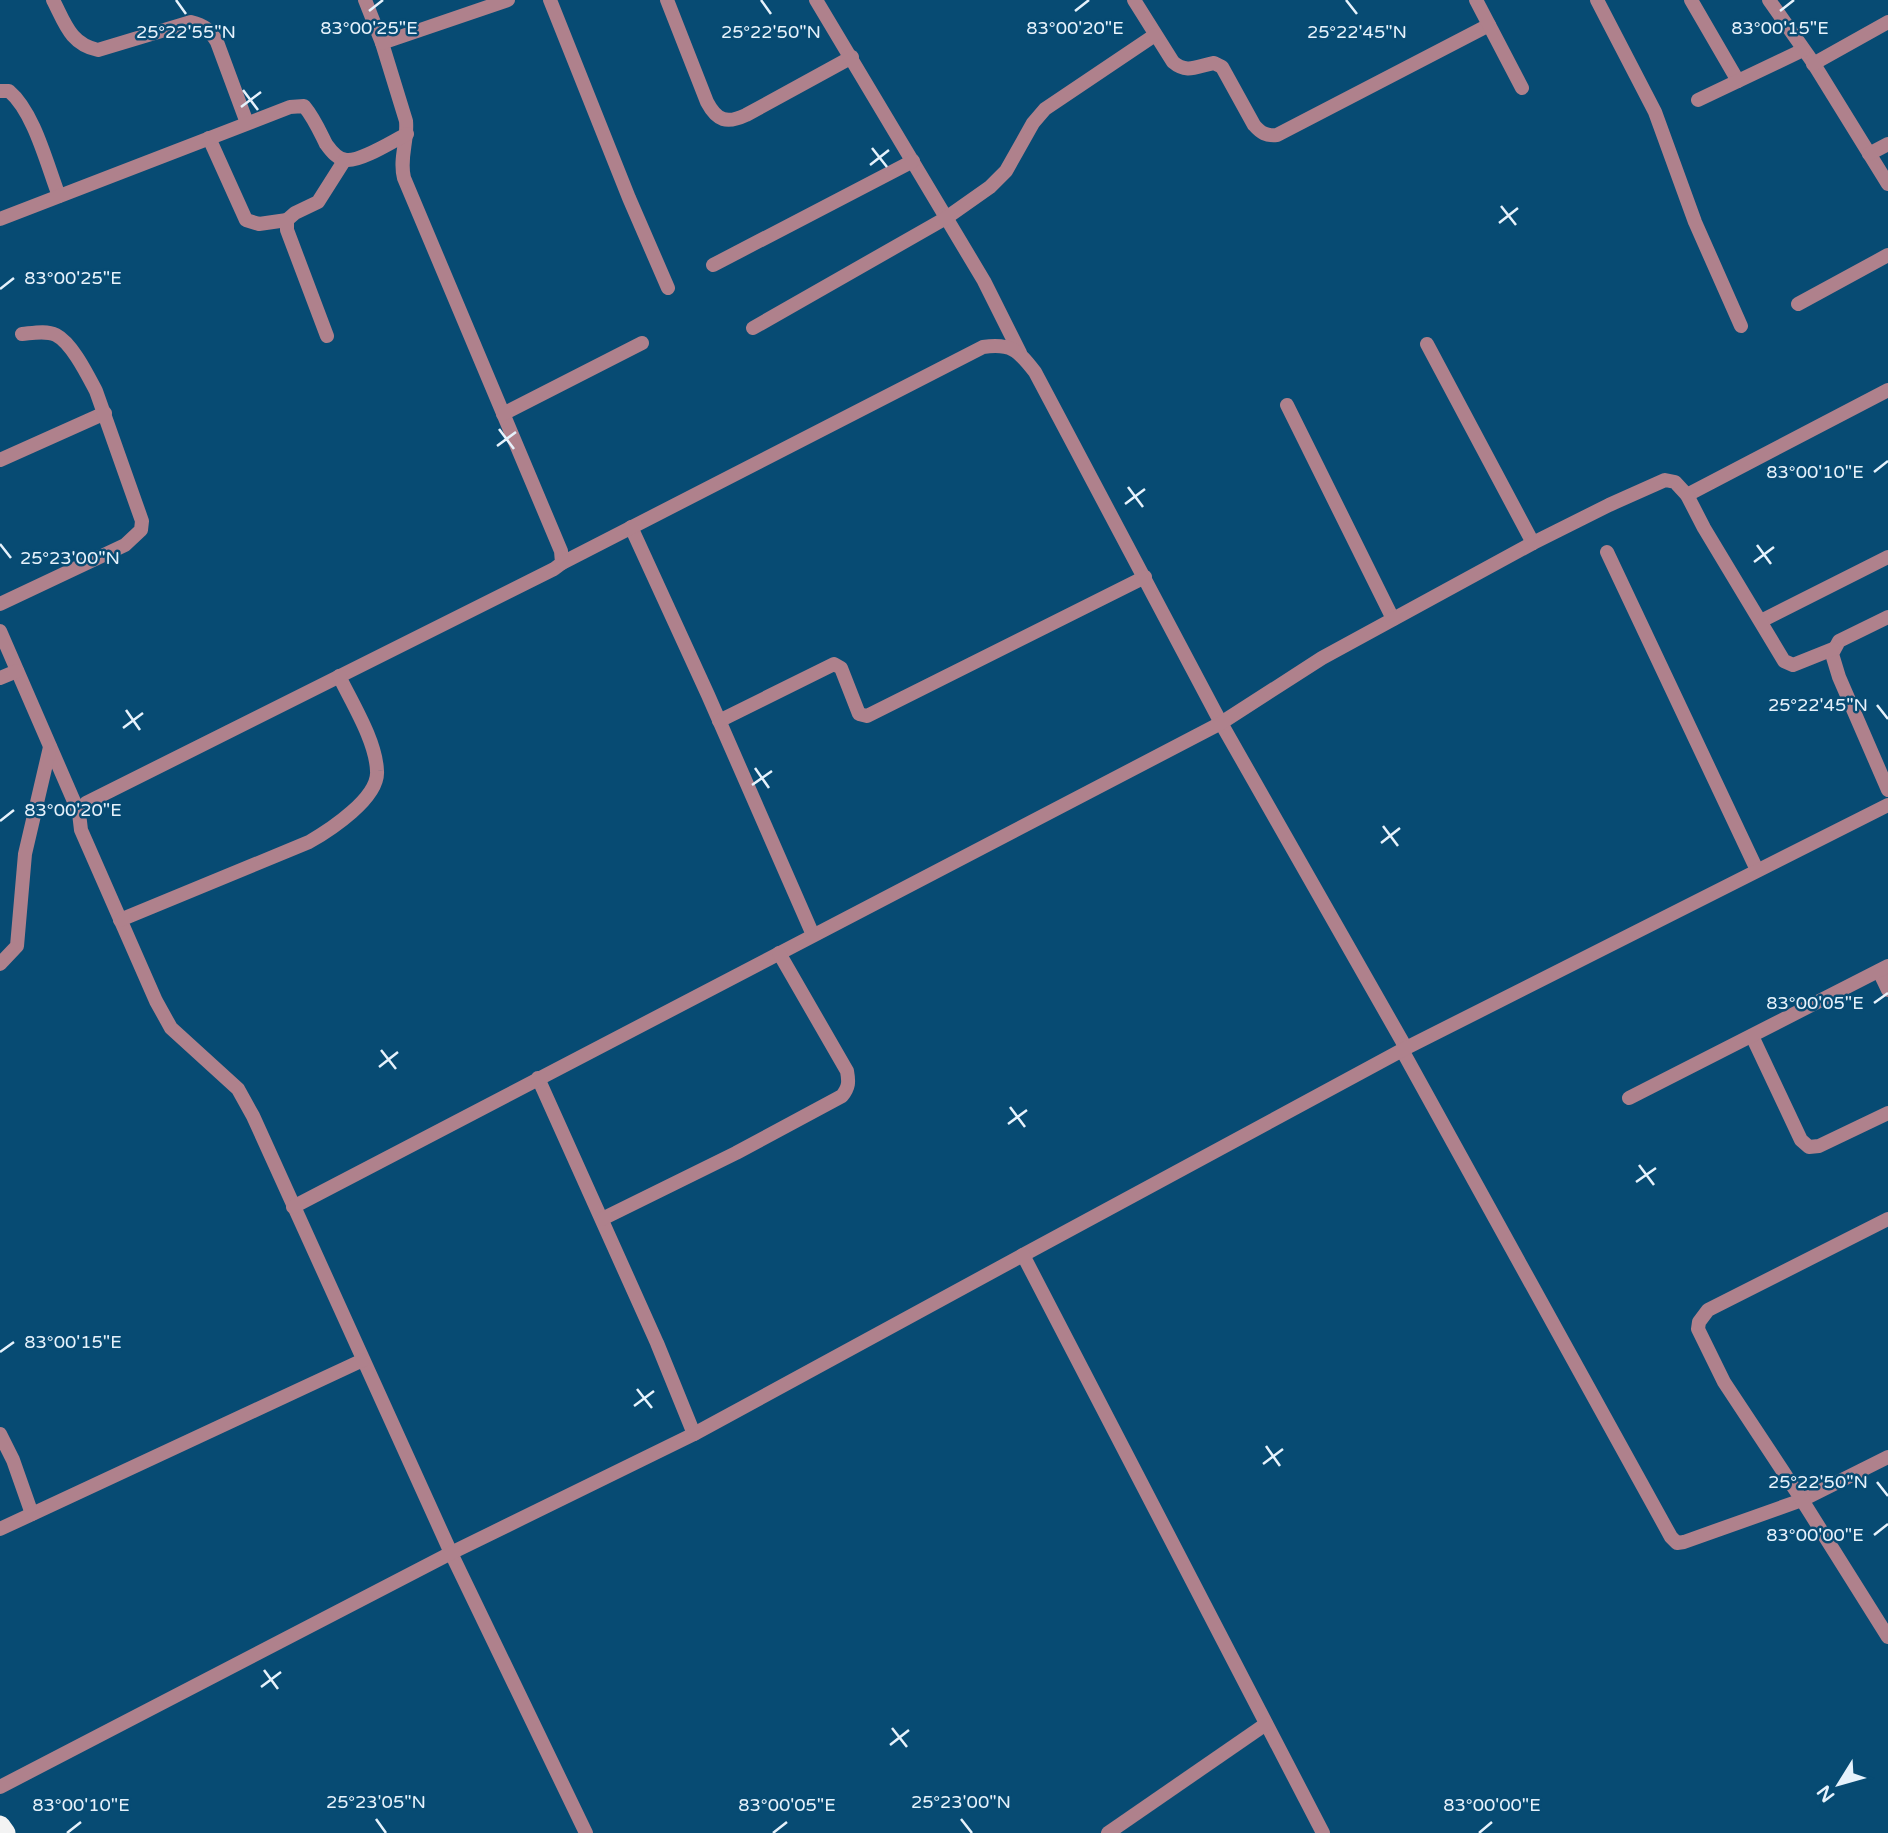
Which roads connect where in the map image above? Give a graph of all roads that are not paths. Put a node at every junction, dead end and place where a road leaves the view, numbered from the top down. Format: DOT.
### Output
graph roads {
  1 [pos="53,0"];
  2 [pos="365,0"];
  3 [pos="508,0"];
  4 [pos="550,0"];
  5 [pos="667,0"];
  6 [pos="817,0"];
  7 [pos="1134,0"];
  8 [pos="1476,0"];
  9 [pos="1597,0"];
  10 [pos="1691,0"];
  11 [pos="1769,0"];
  12 [pos="1888,22"];
  13 [pos="1489,25"];
  14 [pos="1155,35"];
  15 [pos="382,43"];
  16 [pos="1804,50"];
  17 [pos="852,57"];
  18 [pos="1814,64"];
  19 [pos="1738,81"];
  20 [pos="1521,88"];
  21 [pos="0,91"];
  22 [pos="1698,100"];
  23 [pos="247,123"];
  24 [pos="407,134"];
  25 [pos="209,138"];
  26 [pos="1888,144"];
  27 [pos="1869,154"];
  28 [pos="344,161"];
  29 [pos="913,161"];
  30 [pos="1888,184"];
  31 [pos="59,196"];
  32 [pos="946,218"];
  33 [pos="0,219"];
  34 [pos="287,220"];
  35 [pos="1888,255"];
  36 [pos="713,265"];
  37 [pos="668,288"];
  38 [pos="1798,304"];
  39 [pos="1741,326"];
  40 [pos="753,328"];
  41 [pos="22,334"];
  42 [pos="327,336"];
  43 [pos="642,343"];
  44 [pos="1427,344"];
  45 [pos="1021,354"];
  46 [pos="1888,390"];
  47 [pos="1287,405"];
  48 [pos="104,413"];
  49 [pos="503,414"];
  50 [pos="0,460"];
  51 [pos="1687,495"];
  52 [pos="631,527"];
  53 [pos="1533,543"];
  54 [pos="1607,552"];
  55 [pos="1888,557"];
  56 [pos="562,563"];
  57 [pos="1145,577"];
  58 [pos="0,604"];
  59 [pos="1888,617"];
  60 [pos="1393,619"];
  61 [pos="1761,621"];
  62 [pos="0,631"];
  63 [pos="1833,649"];
  64 [pos="17,671"];
  65 [pos="339,676"];
  66 [pos="0,678"];
  67 [pos="719,721"];
  68 [pos="1221,723"];
  69 [pos="50,747"];
  70 [pos="1888,790"];
  71 [pos="1888,805"];
  72 [pos="79,813"];
  73 [pos="1757,870"];
  74 [pos="120,920"];
  75 [pos="813,935"];
  76 [pos="779,953"];
  77 [pos="0,964"];
  78 [pos="1883,969"];
  79 [pos="1888,990"];
  80 [pos="1752,1036"];
  81 [pos="1404,1049"];
  82 [pos="538,1078"];
  83 [pos="1629,1098"];
  84 [pos="1888,1113"];
  85 [pos="293,1207"];
  86 [pos="602,1219"];
  87 [pos="1888,1219"];
  88 [pos="1023,1255"];
  89 [pos="363,1360"];
  90 [pos="0,1434"];
  91 [pos="694,1434"];
  92 [pos="1888,1457"];
  93 [pos="1802,1500"];
  94 [pos="32,1514"];
  95 [pos="0,1530"];
  96 [pos="452,1553"];
  97 [pos="1888,1637"];
  98 [pos="1266,1724"];
  99 [pos="0,1787"];
  100 [pos="0,1826"];
  101 [pos="5,1833"];
  102 [pos="586,1833"];
  103 [pos="1108,1833"];
  104 [pos="1323,1833"];
  1 -- 23 [label="street"];
  2 -- 15 [label="street"];
  3 -- 15 [label="street"];
  4 -- 37 [label="street"];
  5 -- 17 [label="street"];
  6 -- 17 [label="street"];
  7 -- 14 [label="street"];
  8 -- 13 [label="street"];
  9 -- 39 [label="street"];
  10 -- 19 [label="street"];
  11 -- 16 [label="street"];
  12 -- 18 [label="street"];
  13 -- 14 [label="street"];
  13 -- 20 [label="street"];
  14 -- 32 [label="street"];
  15 -- 24 [label="street"];
  16 -- 18 [label="street"];
  16 -- 19 [label="street"];
  17 -- 29 [label="street"];
  18 -- 27 [label="street"];
  19 -- 22 [label="street"];
  21 -- 31 [label="street"];
  23 -- 25 [label="street"];
  23 -- 28 [label="street"];
  24 -- 28 [label="street"];
  24 -- 49 [label="street"];
  25 -- 31 [label="street"];
  25 -- 34 [label="street"];
  26 -- 27 [label="street"];
  27 -- 30 [label="street"];
  28 -- 34 [label="street"];
  29 -- 32 [label="street"];
  29 -- 36 [label="street"];
  31 -- 33 [label="street"];
  32 -- 40 [label="street"];
  32 -- 45 [label="street"];
  34 -- 42 [label="street"];
  35 -- 38 [label="street"];
  41 -- 48 [label="street"];
  43 -- 49 [label="street"];
  44 -- 53 [label="street"];
  45 -- 52 [label="street"];
  45 -- 57 [label="street"];
  46 -- 51 [label="street"];
  47 -- 60 [label="street"];
  48 -- 50 [label="street"];
  48 -- 58 [label="street"];
  49 -- 56 [label="street"];
  51 -- 53 [label="street"];
  51 -- 61 [label="street"];
  52 -- 56 [label="street"];
  52 -- 67 [label="street"];
  53 -- 60 [label="street"];
  54 -- 73 [label="street"];
  55 -- 61 [label="street"];
  56 -- 65 [label="street"];
  57 -- 67 [label="street"];
  57 -- 68 [label="street"];
  59 -- 63 [label="street"];
  60 -- 68 [label="street"];
  61 -- 63 [label="street"];
  62 -- 64 [label="street"];
  63 -- 70 [label="street"];
  64 -- 66 [label="street"];
  64 -- 69 [label="street"];
  65 -- 72 [label="street"];
  65 -- 74 [label="street"];
  67 -- 75 [label="street"];
  68 -- 75 [label="street"];
  68 -- 81 [label="street"];
  69 -- 72 [label="street"];
  69 -- 77 [label="street"];
  71 -- 73 [label="street"];
  72 -- 74 [label="street"];
  73 -- 81 [label="street"];
  74 -- 85 [label="street"];
  75 -- 76 [label="street"];
  76 -- 82 [label="street"];
  76 -- 86 [label="street"];
  78 -- 79 [label="street"];
  78 -- 80 [label="street"];
  80 -- 83 [label="street"];
  80 -- 84 [label="street"];
  81 -- 88 [label="street"];
  81 -- 93 [label="street"];
  82 -- 85 [label="street"];
  82 -- 86 [label="street"];
  85 -- 89 [label="street"];
  86 -- 91 [label="street"];
  87 -- 93 [label="street"];
  88 -- 91 [label="street"];
  88 -- 98 [label="street"];
  89 -- 94 [label="street"];
  89 -- 96 [label="street"];
  90 -- 94 [label="street"];
  91 -- 96 [label="street"];
  92 -- 93 [label="street"];
  93 -- 97 [label="street"];
  94 -- 95 [label="street"];
  96 -- 99 [label="street"];
  96 -- 102 [label="street"];
  98 -- 103 [label="street"];
  98 -- 104 [label="street"];
  100 -- 101 [label="highway"];
}
